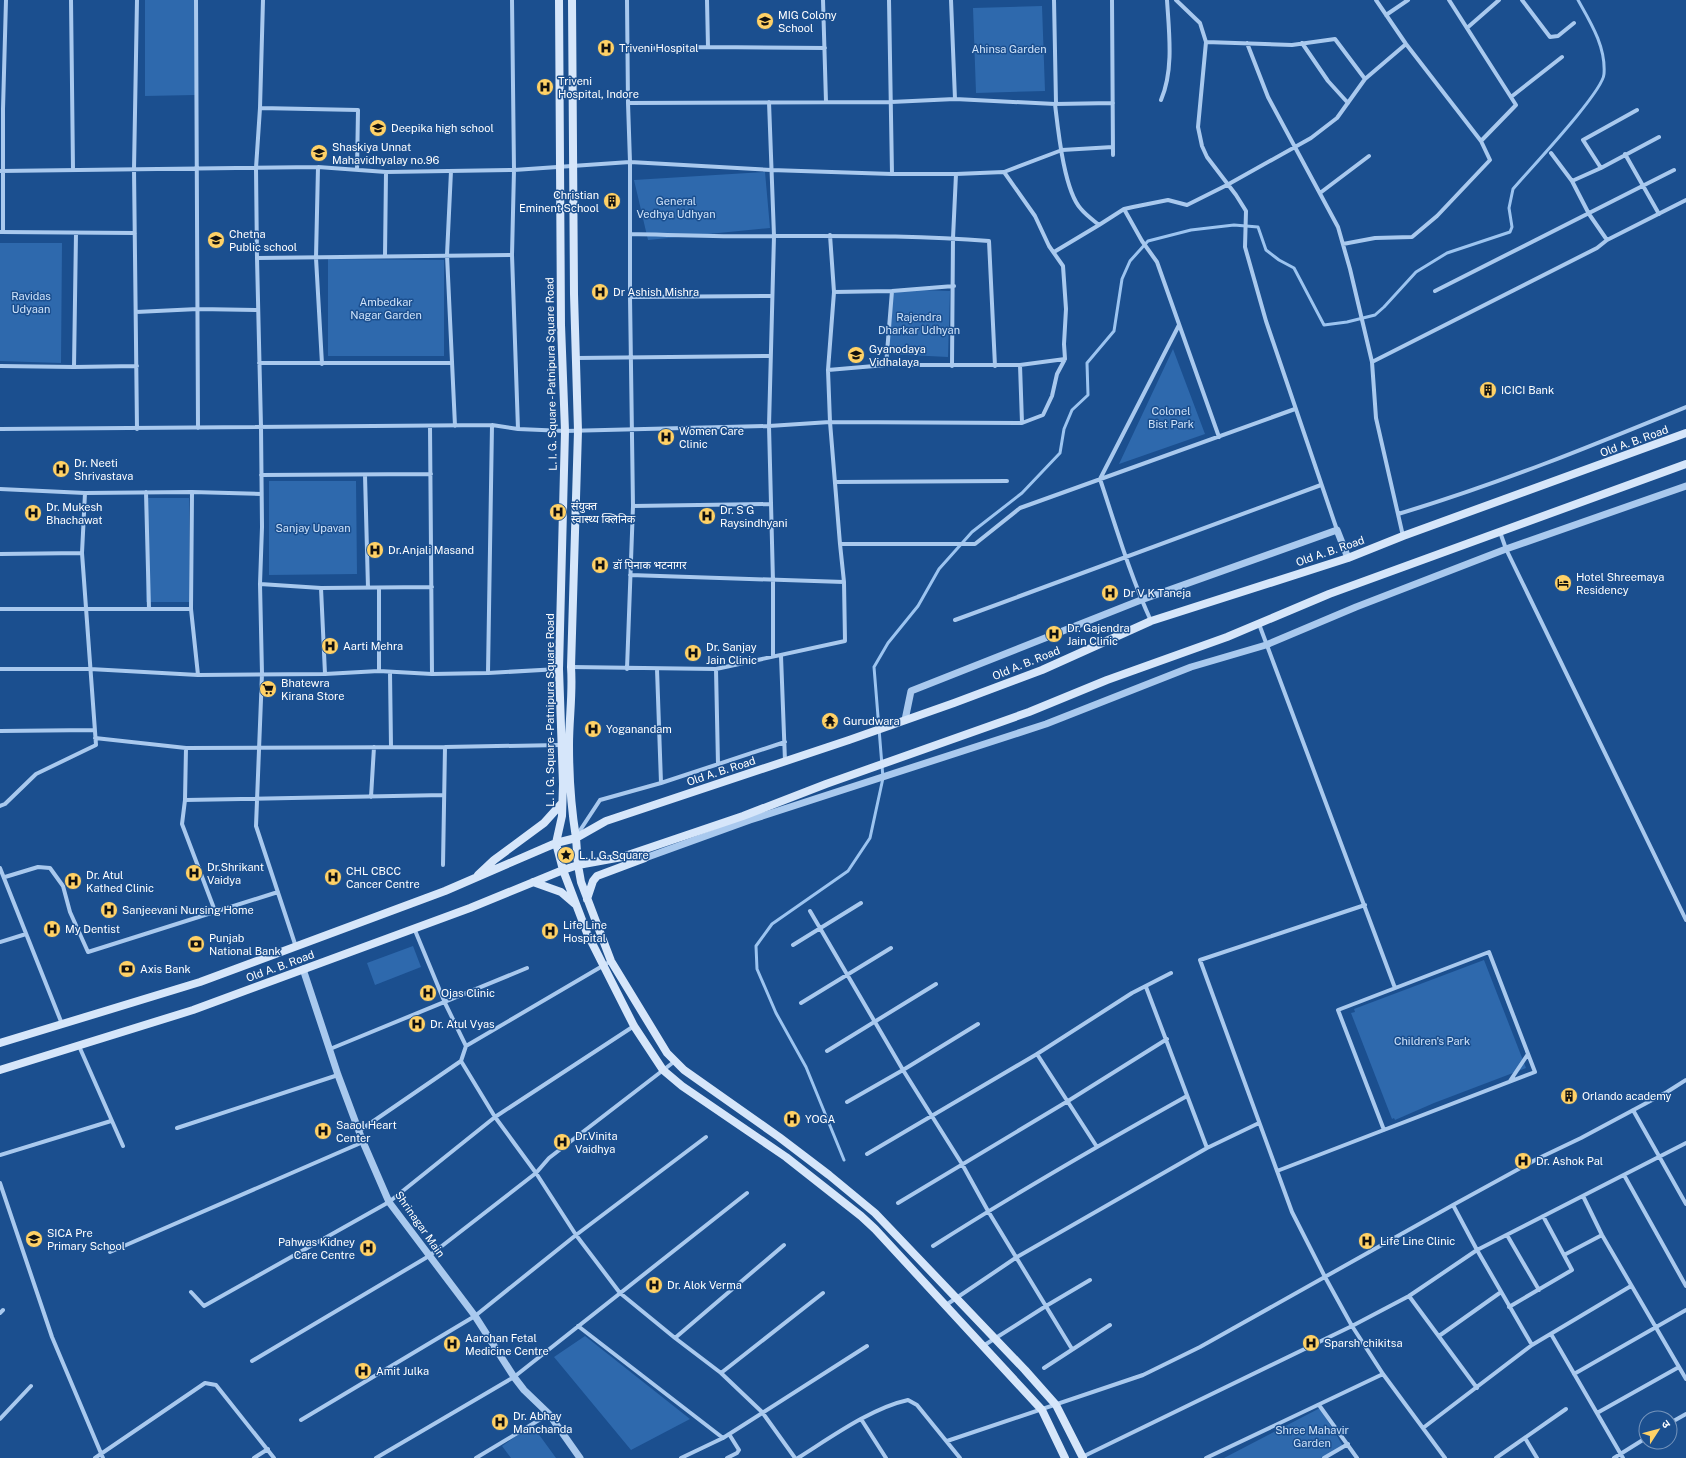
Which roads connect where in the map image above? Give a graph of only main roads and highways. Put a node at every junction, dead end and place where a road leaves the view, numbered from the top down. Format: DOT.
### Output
graph roads {
  1 [pos="559,0"];
  2 [pos="572,0"];
  3 [pos="1686,433"];
  4 [pos="1686,464"];
  5 [pos="562,803"];
  6 [pos="576,838"];
  7 [pos="556,843"];
  8 [pos="644,854"];
  9 [pos="578,865"];
  10 [pos="563,870"];
  11 [pos="474,879"];
  12 [pos="533,882"];
  13 [pos="587,899"];
  14 [pos="576,906"];
  15 [pos="0,1043"];
  16 [pos="0,1070"];
  17 [pos="876,1213"];
  18 [pos="868,1222"];
  19 [pos="1082,1457"];
  20 [pos="1065,1458"];
  1 -- 5 [label="main road, L. I. G. Square - Patnipura Square Road"];
  2 -- 6 [label="main road, L. I. G. Square - Patnipura Square Road"];
  3 -- 6 [label="main road, Old A. B. Road"];
  4 -- 8 [label="main road"];
  5 -- 7 [label="main road, L. I. G. Square - Patnipura Square Road"];
  5 -- 11 [label="main road"];
  6 -- 7 [label="main road"];
  6 -- 9 [label="main road"];
  7 -- 10 [label="main road"];
  7 -- 11 [label="main road, Old A. B. Road"];
  8 -- 9 [label="main road"];
  8 -- 13 [label="main road"];
  9 -- 10 [label="main road"];
  9 -- 13 [label="main road"];
  10 -- 12 [label="main road, Old A. B. Road"];
  10 -- 14 [label="main road"];
  11 -- 15 [label="main road, Old A. B. Road"];
  12 -- 14 [label="main road"];
  12 -- 16 [label="main road, Old A. B. Road"];
  13 -- 17 [label="main road"];
  14 -- 18 [label="main road"];
  17 -- 18 [label="main road"];
  17 -- 19 [label="main road"];
  18 -- 20 [label="main road"];
}
